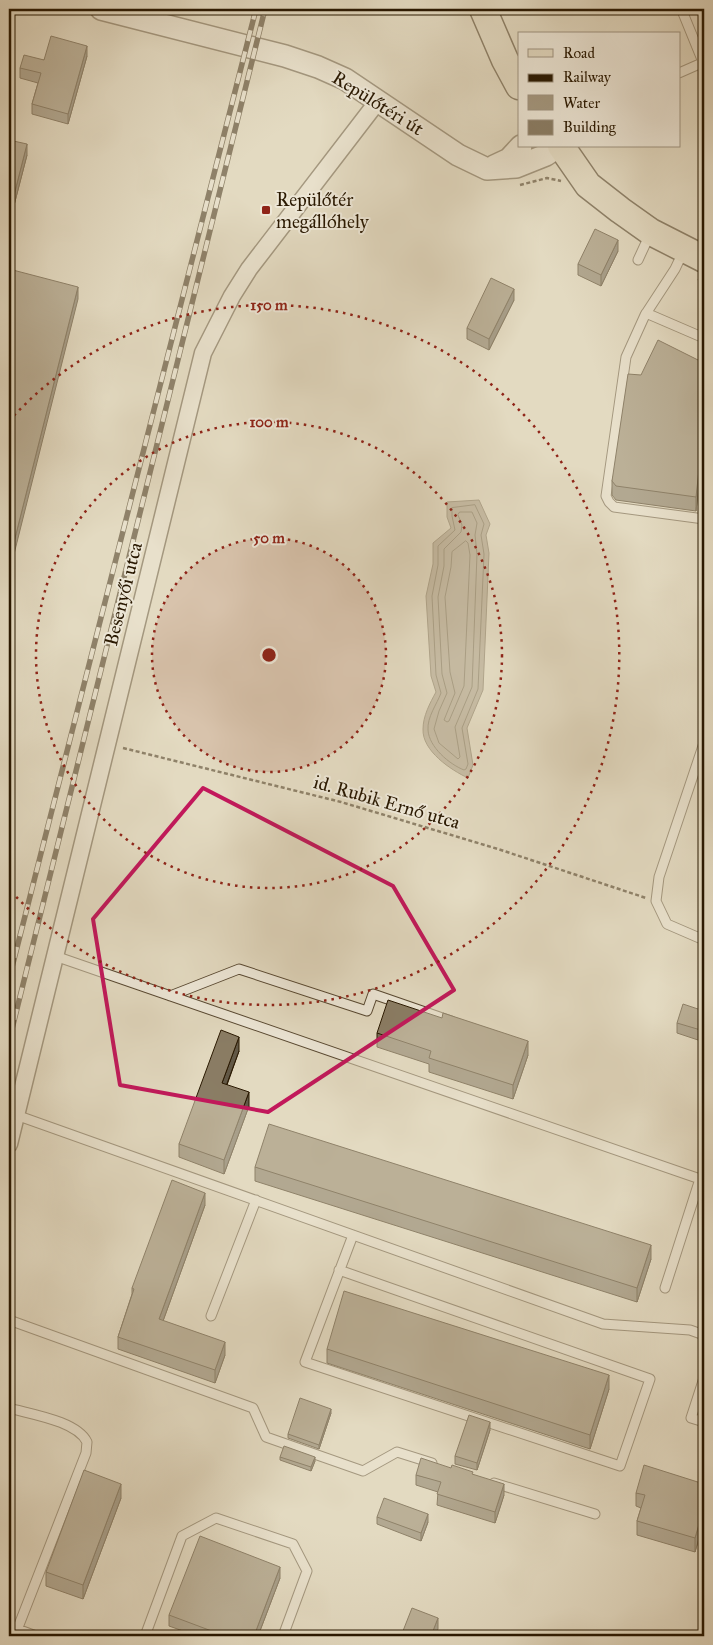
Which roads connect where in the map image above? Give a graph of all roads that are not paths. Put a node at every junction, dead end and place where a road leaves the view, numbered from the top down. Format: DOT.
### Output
graph roads {
  1 [pos="101,9"];
  2 [pos="483,9"];
  3 [pos="682,13"];
  4 [pos="505,60"];
  5 [pos="704,62"];
  6 [pos="680,73"];
  7 [pos="518,84"];
  8 [pos="518,94"];
  9 [pos="378,101"];
  10 [pos="519,148"];
  11 [pos="557,148"];
  12 [pos="561,148"];
  13 [pos="487,169"];
  14 [pos="651,232"];
  15 [pos="688,259"];
  16 [pos="638,260"];
  17 [pos="646,313"];
  18 [pos="704,338"];
  19 [pos="704,519"];
  20 [pos="704,743"];
  21 [pos="704,940"];
  22 [pos="55,956"];
  23 [pos="170,996"];
  24 [pos="456,1023"];
  25 [pos="16,1115"];
  26 [pos="9,1144"];
  27 [pos="256,1200"];
  28 [pos="352,1235"];
  29 [pos="339,1270"];
  30 [pos="665,1288"];
  31 [pos="212,1316"];
  32 [pos="9,1320"];
  33 [pos="704,1335"];
  34 [pos="704,1378"];
  35 [pos="9,1408"];
  36 [pos="704,1422"];
  37 [pos="444,1467"];
  38 [pos="482,1479"];
  39 [pos="595,1514"];
  40 [pos="13,1628"];
  41 [pos="36,1636"];
  42 [pos="145,1636"];
  43 [pos="283,1636"];
  1 -- 9 [label="street, Repülőtéri út"];
  2 -- 4 [label="main road"];
  3 -- 5 [label="lane"];
  4 -- 7 [label="main road"];
  4 -- 8 [label="street"];
  5 -- 6 [label="lane"];
  9 -- 13 [label="street, Repülőtéri út"];
  9 -- 22 [label="street, Besenyői utca"];
  10 -- 13 [label="street"];
  11 -- 13 [label="street"];
  12 -- 14 [label="main road"];
  14 -- 15 [label="main road"];
  14 -- 16 [label="lane"];
  15 -- 17 [label="lane"];
  17 -- 18 [label="lane"];
  17 -- 19 [label="lane"];
  20 -- 21 [label="lane"];
  22 -- 23 [label="lane"];
  22 -- 25 [label="street, Besenyői utca"];
  23 -- 24 [label="lane"];
  23 -- 30 [label="lane"];
  25 -- 26 [label="street, Besenyői utca"];
  25 -- 27 [label="lane"];
  27 -- 28 [label="lane"];
  27 -- 31 [label="lane"];
  28 -- 29 [label="lane"];
  28 -- 33 [label="lane"];
  29 -- 29 [label="lane"];
  32 -- 37 [label="lane"];
  34 -- 36 [label="lane"];
  35 -- 40 [label="lane"];
  38 -- 39 [label="lane"];
  40 -- 41 [label="lane"];
  42 -- 43 [label="lane"];
}
